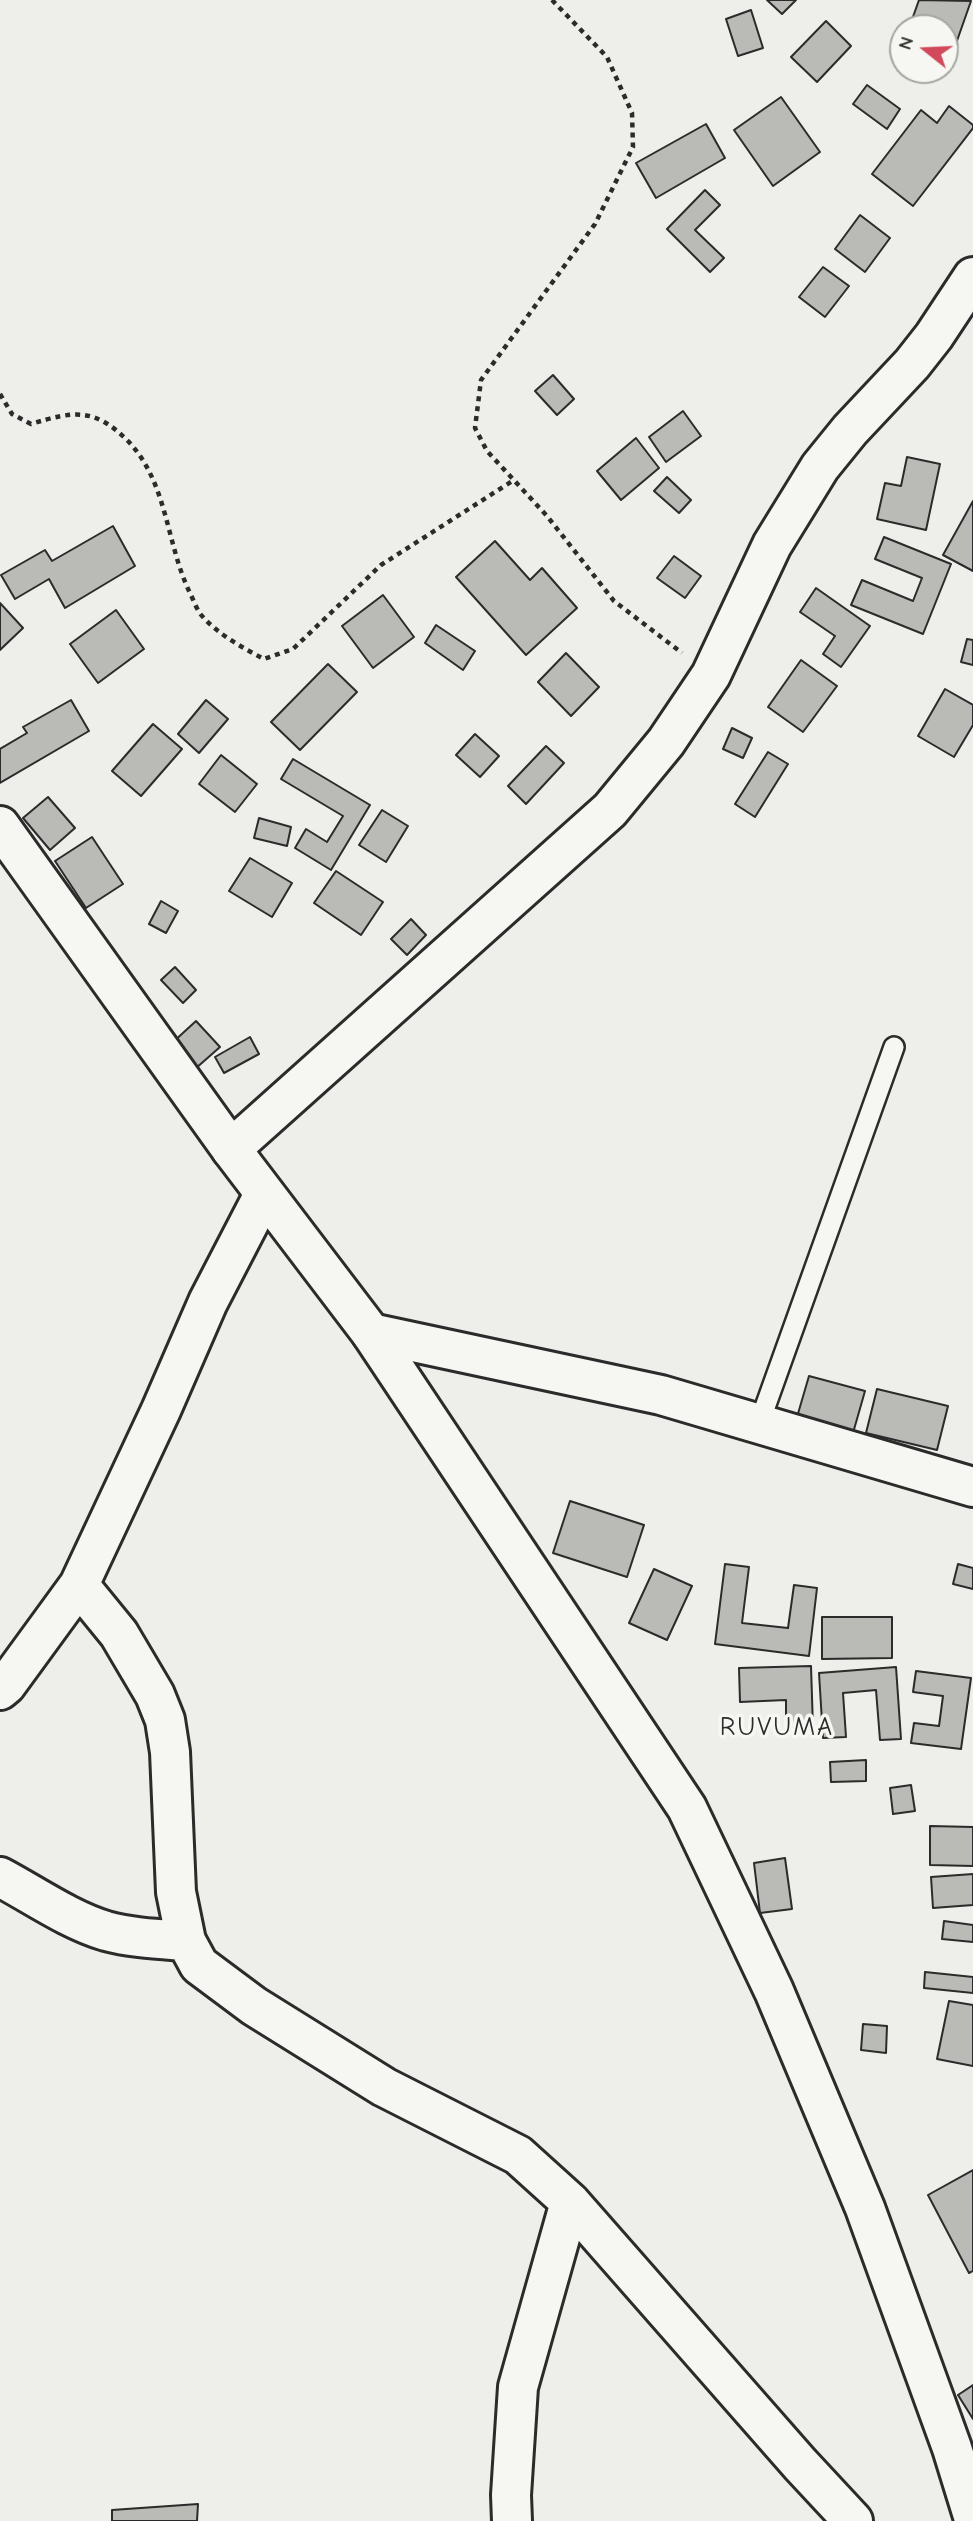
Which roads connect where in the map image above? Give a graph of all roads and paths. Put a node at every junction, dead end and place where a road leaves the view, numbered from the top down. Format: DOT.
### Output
graph roads {
  1 [pos="552,0"];
  2 [pos="973,277"];
  3 [pos="0,394"];
  4 [pos="514,480"];
  5 [pos="711,675"];
  6 [pos="4,840"];
  7 [pos="894,1047"];
  8 [pos="231,1149"];
  9 [pos="264,1194"];
  10 [pos="371,1333"];
  11 [pos="759,1424"];
  12 [pos="973,1487"];
  13 [pos="79,1585"];
  14 [pos="0,1690"];
  15 [pos="0,1877"];
  16 [pos="186,1941"];
  17 [pos="570,2202"];
  18 [pos="973,2516"];
  19 [pos="512,2521"];
  20 [pos="853,2521"];
  1 -- 4 [label="path"];
  2 -- 5 [label="street"];
  3 -- 4 [label="path"];
  4 -- 5 [label="path"];
  5 -- 8 [label="street"];
  6 -- 8 [label="street"];
  7 -- 11 [label="lane"];
  8 -- 9 [label="street"];
  9 -- 10 [label="street"];
  9 -- 13 [label="street"];
  10 -- 11 [label="street"];
  10 -- 18 [label="street"];
  11 -- 12 [label="street"];
  13 -- 14 [label="street"];
  13 -- 16 [label="street"];
  15 -- 16 [label="street"];
  16 -- 17 [label="street"];
  17 -- 19 [label="street"];
  17 -- 20 [label="street"];
}
